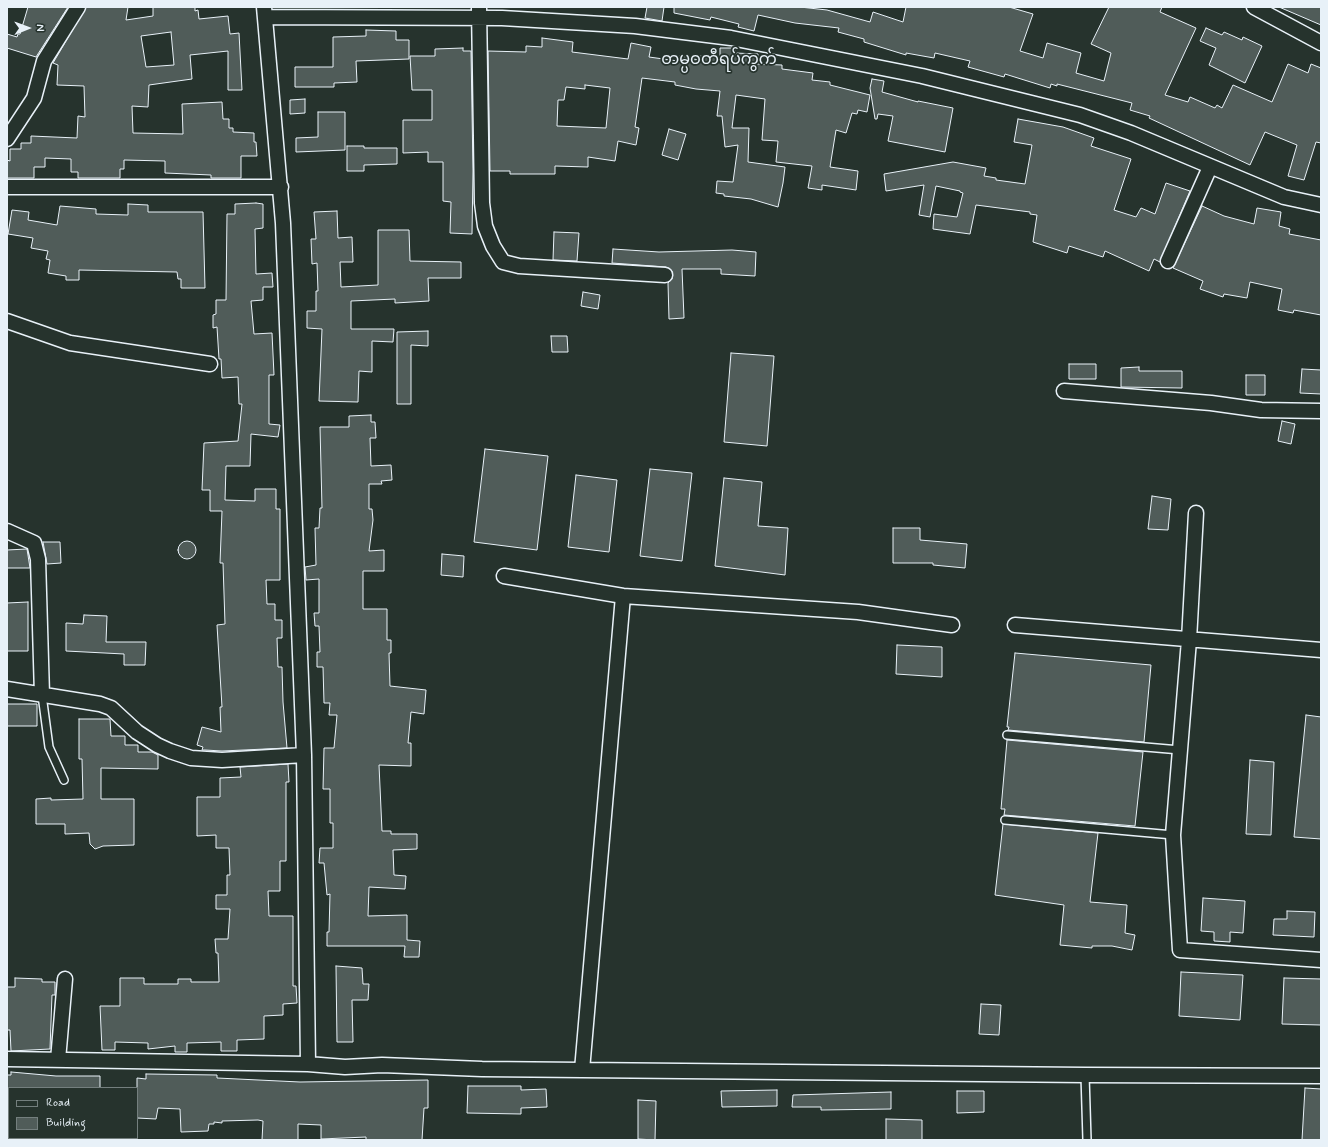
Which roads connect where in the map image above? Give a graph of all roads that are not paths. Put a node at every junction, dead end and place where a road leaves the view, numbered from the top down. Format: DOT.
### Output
graph roads {
  1 [pos="78,7"];
  2 [pos="1254,7"];
  3 [pos="265,12"];
  4 [pos="479,13"];
  5 [pos="1321,43"];
  6 [pos="7,139"];
  7 [pos="1210,167"];
  8 [pos="7,187"];
  9 [pos="281,187"];
  10 [pos="1321,205"];
  11 [pos="1168,261"];
  12 [pos="665,275"];
  13 [pos="7,321"];
  14 [pos="210,364"];
  15 [pos="1064,391"];
  16 [pos="1321,411"];
  17 [pos="1196,513"];
  18 [pos="7,531"];
  19 [pos="504,576"];
  20 [pos="623,596"];
  21 [pos="952,625"];
  22 [pos="1015,625"];
  23 [pos="1189,640"];
  24 [pos="1321,650"];
  25 [pos="7,689"];
  26 [pos="42,695"];
  27 [pos="1007,735"];
  28 [pos="1180,750"];
  29 [pos="304,755"];
  30 [pos="64,780"];
  31 [pos="1005,820"];
  32 [pos="1173,835"];
  33 [pos="1321,960"];
  34 [pos="65,979"];
  35 [pos="7,1059"];
  36 [pos="58,1060"];
  37 [pos="308,1064"];
  38 [pos="582,1070"];
  39 [pos="1085,1075"];
  40 [pos="1321,1076"];
  41 [pos="1087,1140"];
  1 -- 6 [label="street"];
  2 -- 5 [label="street"];
  3 -- 4 [label="street"];
  3 -- 9 [label="street"];
  4 -- 7 [label="street"];
  4 -- 12 [label="street"];
  7 -- 10 [label="street"];
  7 -- 11 [label="street"];
  8 -- 9 [label="street"];
  9 -- 29 [label="street"];
  13 -- 14 [label="street"];
  15 -- 16 [label="street"];
  17 -- 23 [label="street"];
  18 -- 26 [label="street"];
  19 -- 20 [label="street"];
  20 -- 21 [label="street"];
  20 -- 38 [label="street"];
  22 -- 23 [label="street"];
  23 -- 24 [label="street"];
  23 -- 28 [label="street"];
  25 -- 26 [label="street"];
  26 -- 29 [label="street"];
  26 -- 30 [label="lane"];
  27 -- 28 [label="lane"];
  28 -- 32 [label="street"];
  29 -- 37 [label="street"];
  31 -- 32 [label="lane"];
  32 -- 33 [label="street"];
  34 -- 36 [label="street"];
  35 -- 36 [label="street"];
  36 -- 37 [label="street"];
  37 -- 38 [label="street"];
  38 -- 39 [label="street"];
  39 -- 40 [label="street"];
  39 -- 41 [label="lane"];
}
